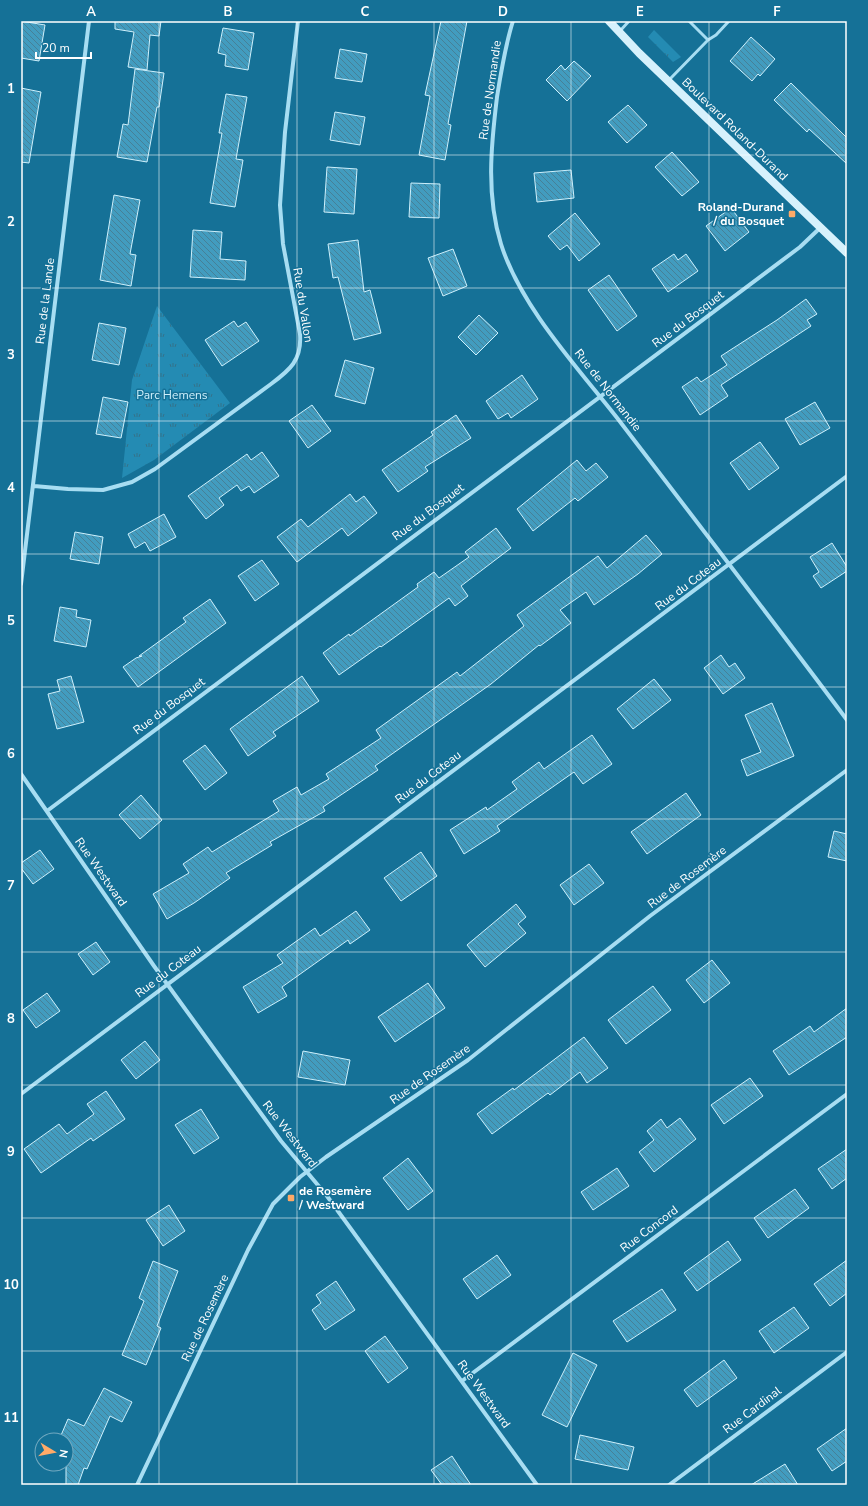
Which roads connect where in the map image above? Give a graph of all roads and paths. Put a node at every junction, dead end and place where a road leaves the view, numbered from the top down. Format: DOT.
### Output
graph roads {
  1 [pos="89,21"];
  2 [pos="298,21"];
  3 [pos="513,21"];
  4 [pos="608,21"];
  5 [pos="629,21"];
  6 [pos="689,21"];
  7 [pos="729,21"];
  8 [pos="618,32"];
  9 [pos="708,40"];
  10 [pos="668,81"];
  11 [pos="820,228"];
  12 [pos="847,253"];
  13 [pos="600,396"];
  14 [pos="847,476"];
  15 [pos="34,486"];
  16 [pos="730,565"];
  17 [pos="21,584"];
  18 [pos="847,720"];
  19 [pos="847,770"];
  20 [pos="21,774"];
  21 [pos="47,811"];
  22 [pos="168,984"];
  23 [pos="21,1094"];
  24 [pos="847,1094"];
  25 [pos="307,1172"];
  26 [pos="847,1352"];
  27 [pos="462,1381"];
  28 [pos="138,1485"];
  29 [pos="537,1485"];
  30 [pos="669,1485"];
  1 -- 15 [label="street, Rue de la Lande"];
  2 -- 15 [label="street, Rue du Vallon"];
  3 -- 13 [label="street, Rue de Normandie"];
  4 -- 8 [label="street, Boulevard Roland-Durand"];
  5 -- 8 [label="lane"];
  6 -- 9 [label="lane"];
  7 -- 9 [label="lane"];
  8 -- 10 [label="street, Boulevard Roland-Durand"];
  9 -- 10 [label="lane"];
  10 -- 11 [label="street, Boulevard Roland-Durand"];
  11 -- 12 [label="street, Boulevard Roland-Durand"];
  11 -- 13 [label="street, Rue du Bosquet"];
  13 -- 16 [label="street, Rue de Normandie"];
  13 -- 21 [label="street, Rue du Bosquet"];
  14 -- 16 [label="street, Rue du Coteau"];
  15 -- 17 [label="street, Rue de la Lande"];
  16 -- 18 [label="street, Rue de Normandie"];
  16 -- 22 [label="street, Rue du Coteau"];
  19 -- 25 [label="street, Rue de Rosemère"];
  20 -- 21 [label="street"];
  21 -- 22 [label="street, Rue Westward"];
  22 -- 23 [label="street, Rue du Coteau"];
  22 -- 25 [label="street, Rue Westward"];
  24 -- 27 [label="street, Rue Concord"];
  25 -- 27 [label="street, Rue Westward"];
  25 -- 28 [label="street, Rue de Rosemère"];
  26 -- 30 [label="street, Rue Cardinal"];
  27 -- 29 [label="street, Rue Westward"];
}
